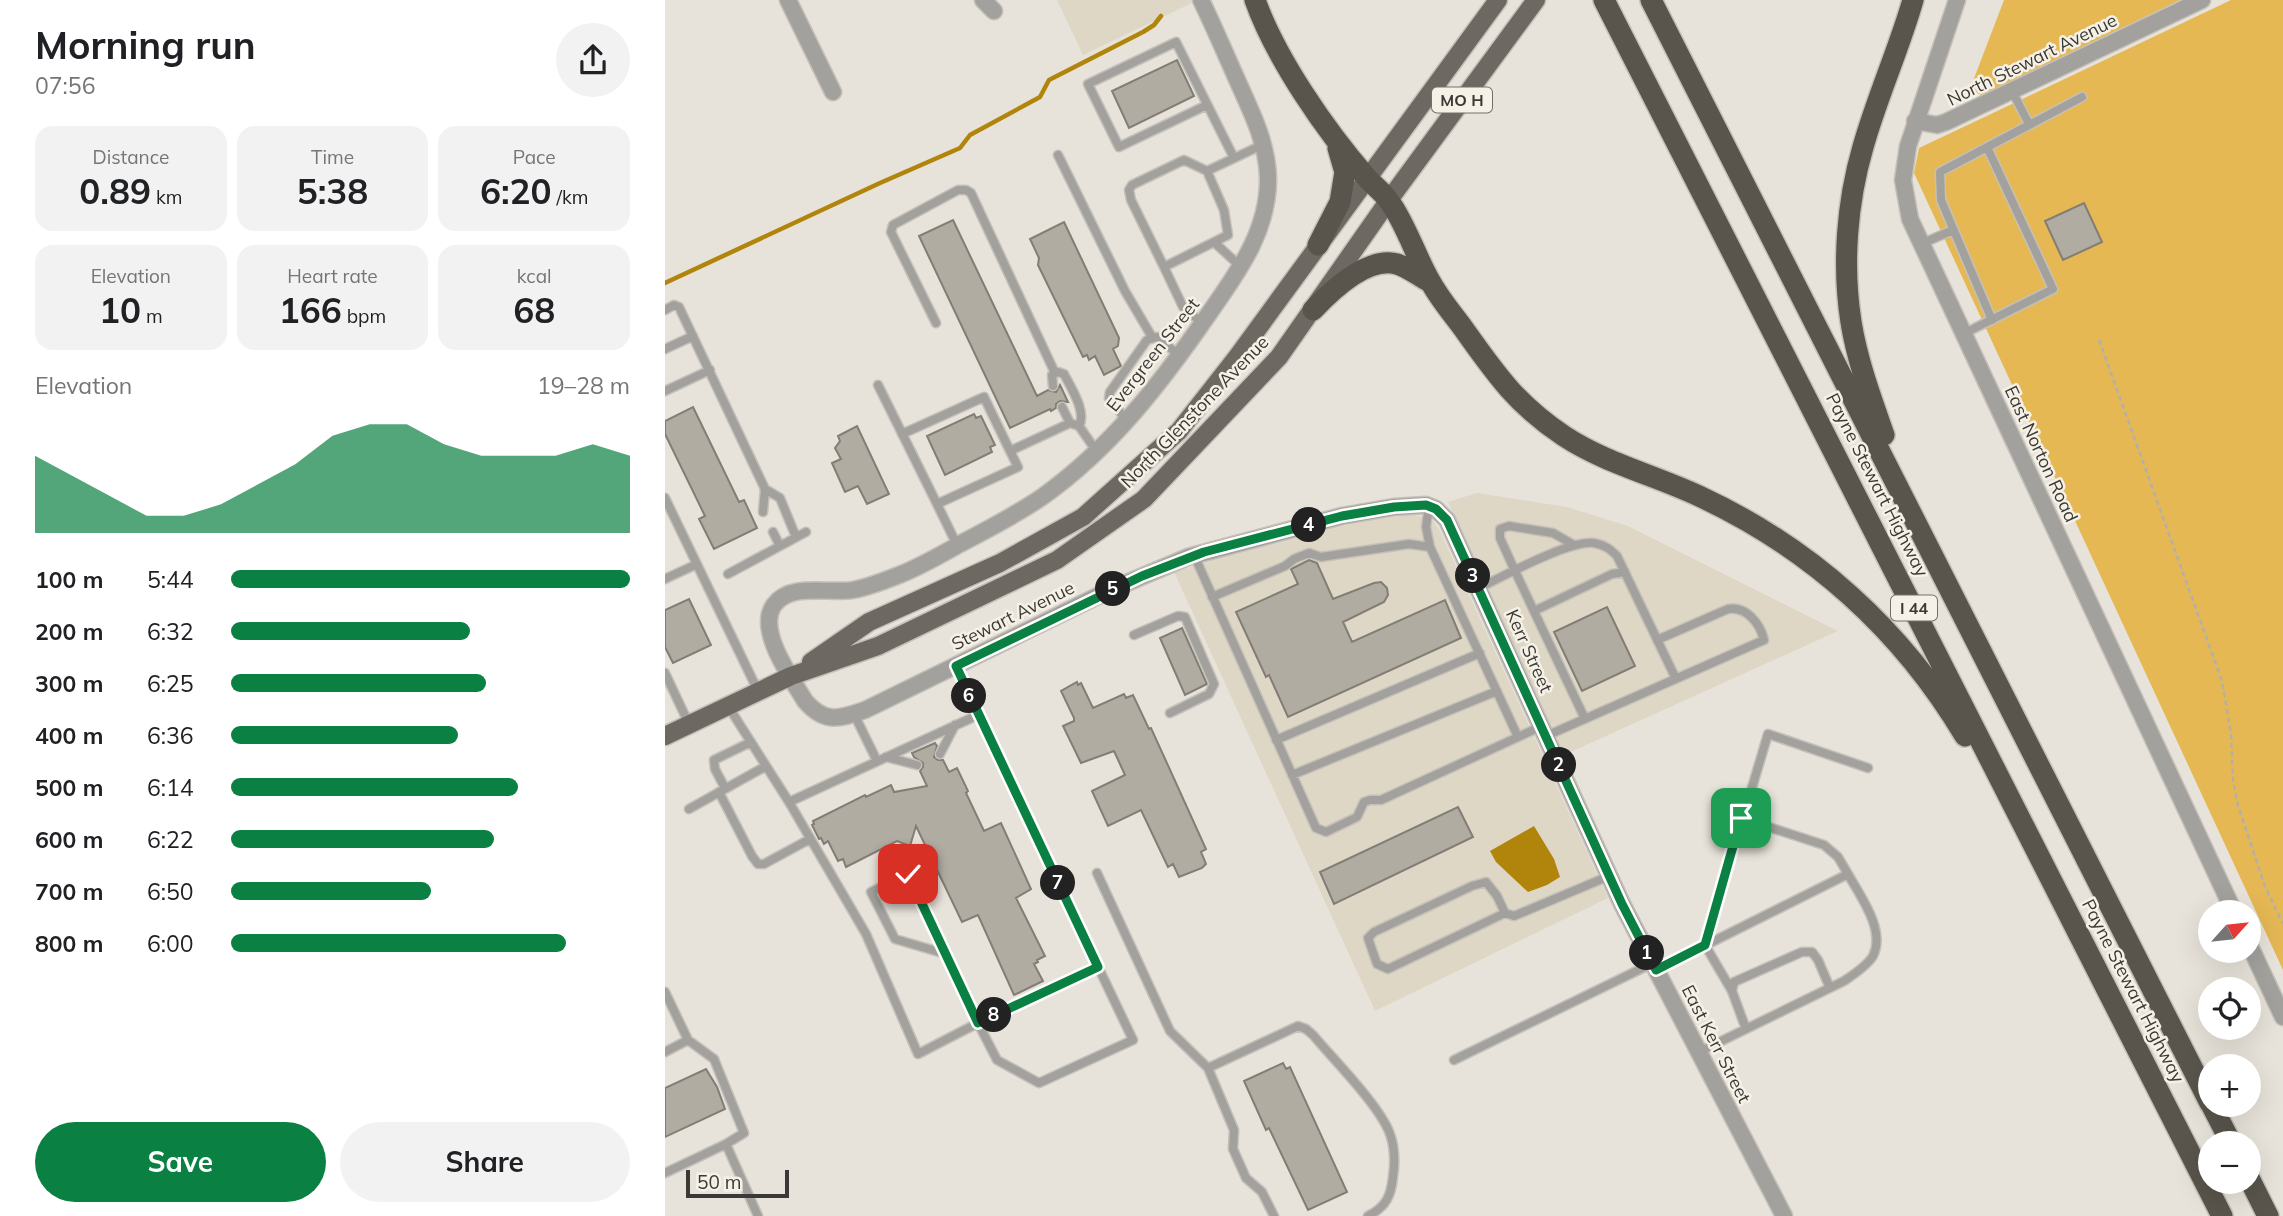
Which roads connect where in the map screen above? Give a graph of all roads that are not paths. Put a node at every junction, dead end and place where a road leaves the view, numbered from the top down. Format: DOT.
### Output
graph roads {
  1 [pos="788,0"];
  2 [pos="1201,0"];
  3 [pos="1255,0"];
  4 [pos="1498,0"];
  5 [pos="1536,0"];
  6 [pos="1604,0"];
  7 [pos="1651,0"];
  8 [pos="1913,0"];
  9 [pos="1957,0"];
  10 [pos="2202,0"];
  11 [pos="2012,91"];
  12 [pos="833,92"];
  13 [pos="2082,97"];
  14 [pos="1207,105"];
  15 [pos="1915,121"];
  16 [pos="2029,124"];
  17 [pos="1329,130"];
  18 [pos="1263,144"];
  19 [pos="1987,147"];
  20 [pos="1058,155"];
  21 [pos="1234,158"];
  22 [pos="1207,171"];
  23 [pos="1367,179"];
  24 [pos="1389,201"];
  25 [pos="1953,230"];
  26 [pos="1215,243"];
  27 [pos="1921,244"];
  28 [pos="1318,245"];
  29 [pos="1164,267"];
  30 [pos="1241,268"];
  31 [pos="1430,282"];
  32 [pos="665,310"];
  33 [pos="1313,310"];
  34 [pos="1993,320"];
  35 [pos="936,323"];
  36 [pos="1202,323"];
  37 [pos="1963,334"];
  38 [pos="693,336"];
  39 [pos="1152,337"];
  40 [pos="665,349"];
  41 [pos="1180,356"];
  42 [pos="710,370"];
  43 [pos="1055,373"];
  44 [pos="878,384"];
  45 [pos="1053,386"];
  46 [pos="665,391"];
  47 [pos="1062,407"];
  48 [pos="1127,421"];
  49 [pos="1070,423"];
  50 [pos="1079,426"];
  51 [pos="902,434"];
  52 [pos="1010,451"];
  53 [pos="1097,452"];
  54 [pos="765,489"];
  55 [pos="665,498"];
  56 [pos="937,504"];
  57 [pos="1433,508"];
  58 [pos="764,512"];
  59 [pos="773,532"];
  60 [pos="806,532"];
  61 [pos="796,537"];
  62 [pos="957,545"];
  63 [pos="1574,545"];
  64 [pos="780,546"];
  65 [pos="1430,547"];
  66 [pos="1193,555"];
  67 [pos="697,564"];
  68 [pos="1515,571"];
  69 [pos="1625,572"];
  70 [pos="728,574"];
  71 [pos="665,579"];
  72 [pos="1479,588"];
  73 [pos="1212,597"];
  74 [pos="1958,603"];
  75 [pos="1534,611"];
  76 [pos="1134,635"];
  77 [pos="1657,640"];
  78 [pos="1480,653"];
  79 [pos="956,666"];
  80 [pos="665,673"];
  81 [pos="791,676"];
  82 [pos="1676,679"];
  83 [pos="758,691"];
  84 [pos="1497,691"];
  85 [pos="728,706"];
  86 [pos="1170,713"];
  87 [pos="854,714"];
  88 [pos="978,715"];
  89 [pos="1585,719"];
  90 [pos="689,724"];
  91 [pos="955,725"];
  92 [pos="1544,731"];
  93 [pos="665,736"];
  94 [pos="1518,737"];
  95 [pos="1276,740"];
  96 [pos="751,742"];
  97 [pos="940,754"];
  98 [pos="881,759"];
  99 [pos="917,765"];
  100 [pos="766,766"];
  101 [pos="1868,768"];
  102 [pos="1292,775"];
  103 [pos="722,790"];
  104 [pos="789,802"];
  105 [pos="689,809"];
  106 [pos="1741,818"];
  107 [pos="810,839"];
  108 [pos="1097,873"];
  109 [pos="1848,874"];
  110 [pos="1609,876"];
  111 [pos="2228,900"];
  112 [pos="1505,913"];
  113 [pos="2071,916"];
  114 [pos="1705,945"];
  115 [pos="946,954"];
  116 [pos="2258,963"];
  117 [pos="1098,967"];
  118 [pos="1655,967"];
  119 [pos="1830,988"];
  120 [pos="1732,991"];
  121 [pos="665,992"];
  122 [pos="2283,1017"];
  123 [pos="978,1023"];
  124 [pos="1746,1029"];
  125 [pos="688,1040"];
  126 [pos="665,1052"];
  127 [pos="1699,1052"];
  128 [pos="1454,1060"];
  129 [pos="1208,1068"];
  130 [pos="2198,1077"];
  131 [pos="726,1144"];
  132 [pos="665,1173"];
  133 [pos="2257,1194"];
  134 [pos="758,1216"];
  135 [pos="1274,1216"];
  136 [pos="1369,1216"];
  137 [pos="1784,1216"];
  138 [pos="2222,1216"];
  139 [pos="2268,1216"];
  1 -- 12 [label="street"];
  2 -- 18 [label="street, Evergreen Street"];
  3 -- 17 [label="highway"];
  4 -- 23 [label="main road, North Glenstone Avenue"];
  5 -- 24 [label="main road, North Glenstone Avenue / MO H"];
  6 -- 113 [label="highway, Payne Stewart Highway / I 44"];
  7 -- 74 [label="highway, Payne Stewart Highway / I 44"];
  8 -- 74 [label="highway"];
  9 -- 15 [label="street, East Norton Road"];
  10 -- 11 [label="street, North Stewart Avenue"];
  11 -- 15 [label="street, North Stewart Avenue"];
  11 -- 16 [label="lane"];
  13 -- 16 [label="lane"];
  14 -- 14 [label="lane"];
  14 -- 21 [label="lane"];
  15 -- 27 [label="street, East Norton Road"];
  16 -- 19 [label="lane"];
  17 -- 23 [label="highway"];
  17 -- 28 [label="highway"];
  18 -- 21 [label="lane"];
  18 -- 30 [label="street, Evergreen Street"];
  19 -- 25 [label="lane"];
  19 -- 34 [label="lane"];
  20 -- 39 [label="lane"];
  21 -- 22 [label="lane"];
  22 -- 26 [label="lane"];
  22 -- 29 [label="lane"];
  23 -- 24 [label="highway"];
  23 -- 28 [label="main road, North Glenstone Avenue"];
  24 -- 31 [label="highway"];
  24 -- 33 [label="main road, North Glenstone Avenue / MO H"];
  25 -- 27 [label="lane"];
  25 -- 34 [label="lane"];
  26 -- 29 [label="lane"];
  26 -- 30 [label="lane"];
  27 -- 37 [label="street, East Norton Road"];
  28 -- 81 [label="main road, North Glenstone Avenue"];
  29 -- 36 [label="lane"];
  30 -- 36 [label="street, Evergreen Street"];
  31 -- 33 [label="highway"];
  31 -- 113 [label="highway"];
  32 -- 38 [label="lane"];
  33 -- 81 [label="main road, North Glenstone Avenue"];
  34 -- 37 [label="lane"];
  35 -- 43 [label="lane"];
  36 -- 41 [label="street, Evergreen Street"];
  37 -- 111 [label="street, East Norton Road"];
  38 -- 40 [label="lane"];
  38 -- 42 [label="lane"];
  39 -- 41 [label="lane"];
  39 -- 48 [label="lane"];
  41 -- 48 [label="street, Evergreen Street"];
  42 -- 46 [label="lane"];
  42 -- 54 [label="lane"];
  43 -- 45 [label="lane"];
  43 -- 50 [label="lane"];
  44 -- 51 [label="lane"];
  47 -- 49 [label="lane"];
  48 -- 53 [label="street, Evergreen Street"];
  49 -- 50 [label="lane"];
  49 -- 52 [label="lane"];
  50 -- 53 [label="lane"];
  51 -- 52 [label="lane"];
  51 -- 56 [label="lane"];
  52 -- 56 [label="lane"];
  53 -- 62 [label="street, Evergreen Street"];
  54 -- 58 [label="lane"];
  54 -- 61 [label="lane"];
  55 -- 67 [label="lane"];
  56 -- 62 [label="lane"];
  57 -- 65 [label="lane"];
  57 -- 66 [label="street, Stewart Avenue"];
  57 -- 72 [label="street, Kerr Street"];
  59 -- 64 [label="lane"];
  60 -- 61 [label="lane"];
  61 -- 64 [label="lane"];
  62 -- 81 [label="street, Evergreen Street"];
  63 -- 68 [label="lane"];
  63 -- 68 [label="lane"];
  63 -- 69 [label="lane"];
  64 -- 70 [label="lane"];
  65 -- 73 [label="lane"];
  65 -- 78 [label="lane"];
  66 -- 73 [label="lane"];
  66 -- 79 [label="street, Stewart Avenue"];
  67 -- 71 [label="lane"];
  67 -- 83 [label="lane"];
  68 -- 72 [label="lane"];
  68 -- 75 [label="lane"];
  69 -- 75 [label="lane"];
  69 -- 77 [label="lane"];
  72 -- 92 [label="street, Kerr Street"];
  73 -- 95 [label="lane"];
  74 -- 130 [label="highway, Payne Stewart Highway / I 44"];
  75 -- 89 [label="lane"];
  76 -- 86 [label="lane"];
  77 -- 82 [label="lane"];
  77 -- 82 [label="lane"];
  78 -- 84 [label="lane"];
  78 -- 95 [label="lane"];
  79 -- 87 [label="street, Stewart Avenue"];
  79 -- 88 [label="lane"];
  80 -- 90 [label="lane"];
  81 -- 83 [label="main road, North Glenstone Avenue"];
  81 -- 87 [label="street, Stewart Avenue"];
  82 -- 89 [label="lane"];
  83 -- 85 [label="main road, North Glenstone Avenue"];
  84 -- 94 [label="lane"];
  84 -- 102 [label="lane"];
  85 -- 90 [label="main road, North Glenstone Avenue"];
  85 -- 96 [label="lane"];
  87 -- 98 [label="lane"];
  88 -- 91 [label="lane"];
  88 -- 117 [label="lane"];
  89 -- 92 [label="lane"];
  90 -- 93 [label="main road, North Glenstone Avenue"];
  91 -- 97 [label="lane"];
  91 -- 98 [label="lane"];
  92 -- 94 [label="lane"];
  92 -- 110 [label="street, East Kerr Street"];
  94 -- 102 [label="lane"];
  95 -- 102 [label="lane"];
  96 -- 100 [label="lane"];
  96 -- 103 [label="lane"];
  98 -- 99 [label="lane"];
  98 -- 104 [label="lane"];
  100 -- 103 [label="lane"];
  100 -- 104 [label="lane"];
  101 -- 106 [label="lane"];
  103 -- 105 [label="lane"];
  103 -- 107 [label="lane"];
  104 -- 107 [label="lane"];
  106 -- 109 [label="lane"];
  106 -- 114 [label="lane"];
  107 -- 123 [label="lane"];
  108 -- 129 [label="lane"];
  109 -- 114 [label="lane"];
  109 -- 119 [label="lane"];
  110 -- 112 [label="lane"];
  110 -- 118 [label="street, East Kerr Street"];
  112 -- 112 [label="lane"];
  113 -- 138 [label="highway, Payne Stewart Highway / I 44"];
  114 -- 118 [label="lane"];
  114 -- 120 [label="lane"];
  115 -- 115 [label="lane"];
  115 -- 123 [label="lane"];
  116 -- 122 [label="street"];
  117 -- 123 [label="lane"];
  117 -- 123 [label="lane"];
  118 -- 127 [label="street, East Kerr Street"];
  118 -- 128 [label="lane"];
  119 -- 120 [label="lane"];
  119 -- 124 [label="lane"];
  120 -- 124 [label="lane"];
  121 -- 125 [label="lane"];
  124 -- 127 [label="lane"];
  125 -- 126 [label="lane"];
  125 -- 131 [label="lane"];
  127 -- 137 [label="street, East Kerr Street"];
  129 -- 135 [label="lane"];
  129 -- 136 [label="lane"];
  131 -- 132 [label="lane"];
  131 -- 134 [label="lane"];
  133 -- 139 [label="highway"];
}
